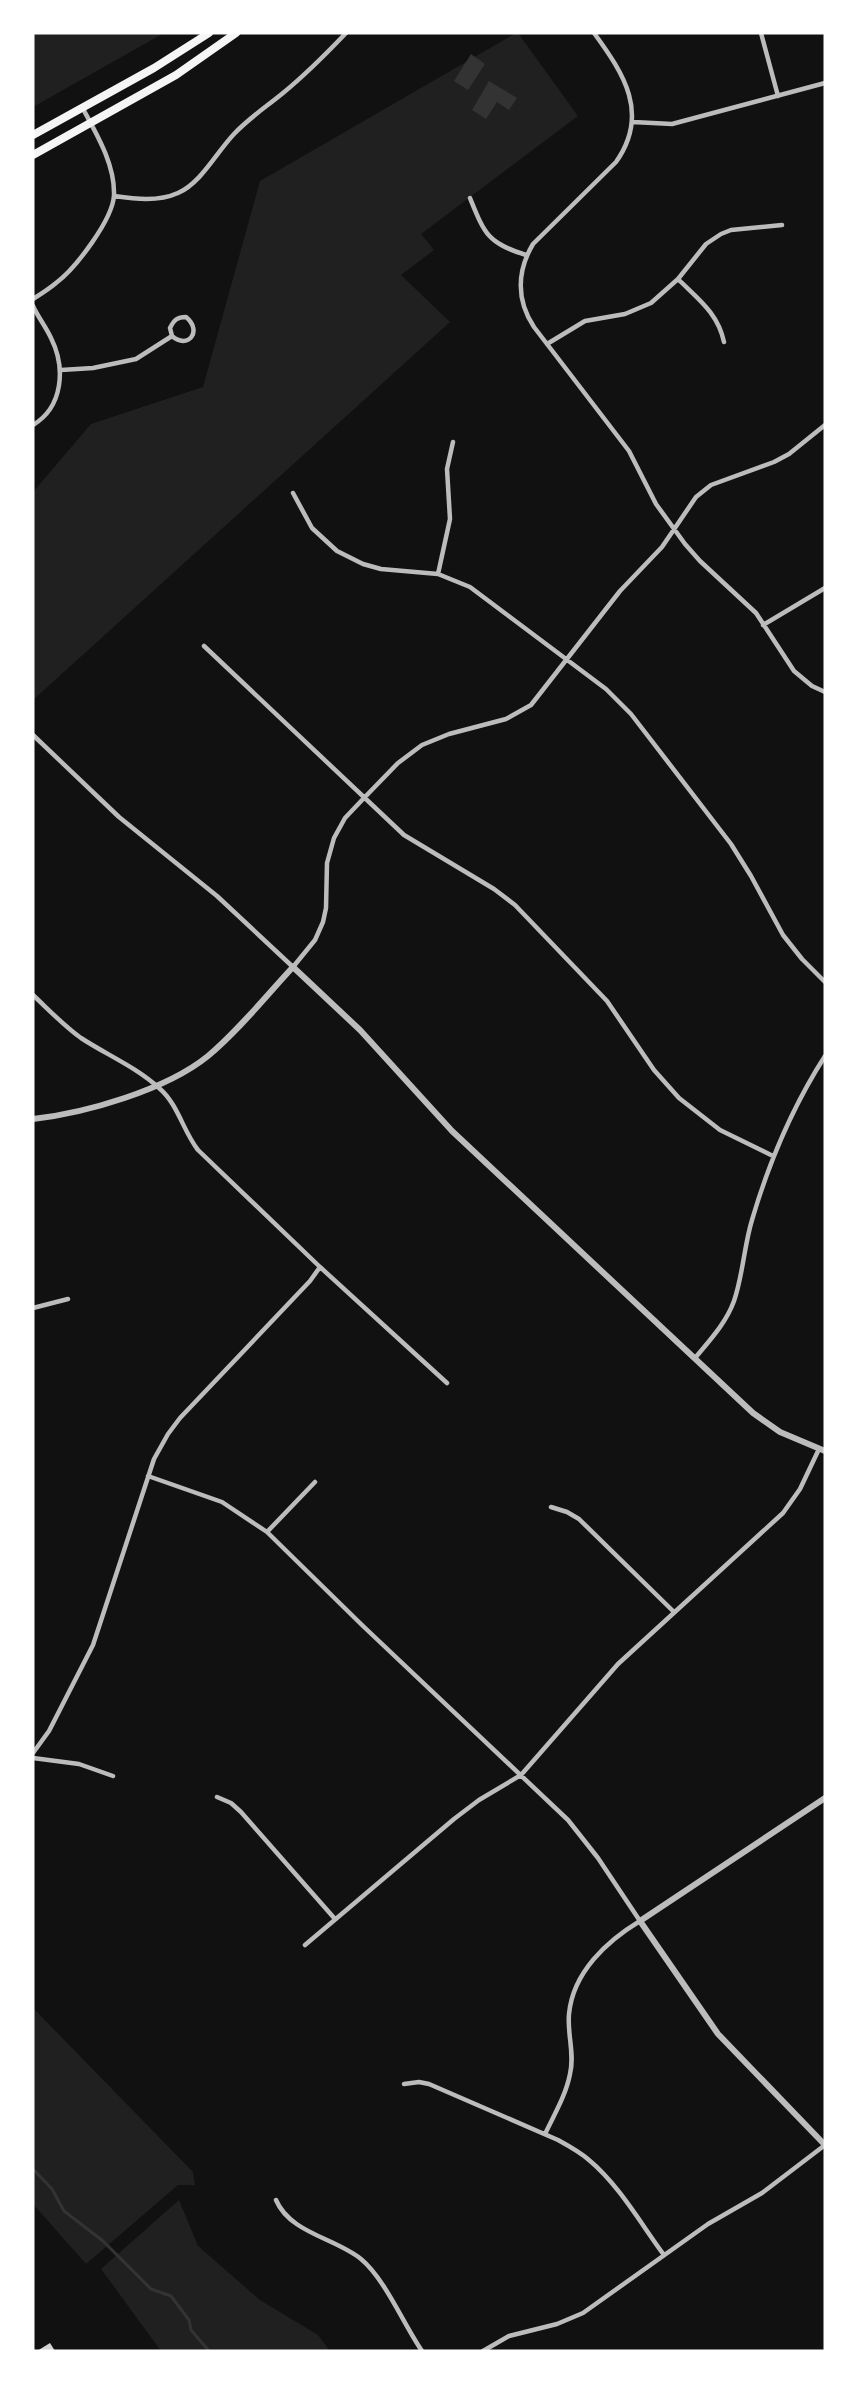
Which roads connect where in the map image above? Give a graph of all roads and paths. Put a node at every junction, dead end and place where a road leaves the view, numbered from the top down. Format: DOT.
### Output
graph roads {
  1 [pos="209,33"];
  2 [pos="236,33"];
  3 [pos="346,33"];
  4 [pos="594,33"];
  5 [pos="760,33"];
  6 [pos="825,83"];
  7 [pos="778,96"];
  8 [pos="82,108"];
  9 [pos="633,122"];
  10 [pos="91,123"];
  11 [pos="33,135"];
  12 [pos="33,155"];
  13 [pos="114,196"];
  14 [pos="470,198"];
  15 [pos="782,225"];
  16 [pos="526,255"];
  17 [pos="678,279"];
  18 [pos="33,299"];
  19 [pos="33,306"];
  20 [pos="172,336"];
  21 [pos="724,342"];
  22 [pos="547,344"];
  23 [pos="61,370"];
  24 [pos="33,425"];
  25 [pos="825,425"];
  26 [pos="453,442"];
  27 [pos="293,493"];
  28 [pos="674,529"];
  29 [pos="438,574"];
  30 [pos="825,588"];
  31 [pos="763,625"];
  32 [pos="204,646"];
  33 [pos="568,659"];
  34 [pos="825,692"];
  35 [pos="33,735"];
  36 [pos="364,798"];
  37 [pos="293,967"];
  38 [pos="825,982"];
  39 [pos="33,995"];
  40 [pos="825,1056"];
  41 [pos="156,1085"];
  42 [pos="33,1119"];
  43 [pos="773,1156"];
  44 [pos="320,1267"];
  45 [pos="68,1299"];
  46 [pos="33,1308"];
  47 [pos="695,1358"];
  48 [pos="447,1383"];
  49 [pos="822,1450"];
  50 [pos="148,1476"];
  51 [pos="315,1482"];
  52 [pos="551,1507"];
  53 [pos="267,1532"];
  54 [pos="675,1612"];
  55 [pos="33,1753"];
  56 [pos="33,1758"];
  57 [pos="521,1775"];
  58 [pos="113,1776"];
  59 [pos="216,1797"];
  60 [pos="825,1798"];
  61 [pos="335,1919"];
  62 [pos="640,1921"];
  63 [pos="305,1945"];
  64 [pos="404,2084"];
  65 [pos="544,2134"];
  66 [pos="825,2145"];
  67 [pos="276,2200"];
  68 [pos="664,2255"];
  69 [pos="422,2351"];
  70 [pos="483,2351"];
  1 -- 8 [label="main road"];
  2 -- 10 [label="main road"];
  3 -- 13 [label="street"];
  4 -- 9 [label="street"];
  5 -- 7 [label="street"];
  6 -- 7 [label="street"];
  7 -- 9 [label="street"];
  8 -- 10 [label="street"];
  8 -- 11 [label="main road"];
  9 -- 16 [label="street"];
  10 -- 12 [label="main road"];
  10 -- 13 [label="street"];
  13 -- 18 [label="street"];
  14 -- 16 [label="street"];
  15 -- 17 [label="street"];
  16 -- 22 [label="street"];
  17 -- 21 [label="street"];
  17 -- 22 [label="street"];
  19 -- 23 [label="street"];
  20 -- 20 [label="street"];
  20 -- 23 [label="street"];
  22 -- 28 [label="street"];
  23 -- 24 [label="street"];
  25 -- 28 [label="street"];
  26 -- 29 [label="street"];
  27 -- 29 [label="street"];
  28 -- 31 [label="street"];
  28 -- 33 [label="street"];
  29 -- 33 [label="street"];
  30 -- 31 [label="street"];
  31 -- 34 [label="street"];
  32 -- 36 [label="street"];
  33 -- 36 [label="street"];
  33 -- 38 [label="street"];
  35 -- 37 [label="street"];
  36 -- 37 [label="street"];
  36 -- 43 [label="street"];
  37 -- 41 [label="street"];
  37 -- 47 [label="street"];
  39 -- 41 [label="street"];
  40 -- 43 [label="street"];
  41 -- 42 [label="street"];
  41 -- 44 [label="street"];
  43 -- 47 [label="street"];
  44 -- 48 [label="street"];
  44 -- 50 [label="street"];
  45 -- 46 [label="street"];
  47 -- 49 [label="street"];
  49 -- 54 [label="street"];
  50 -- 53 [label="street"];
  50 -- 55 [label="street"];
  51 -- 53 [label="street"];
  52 -- 54 [label="street"];
  53 -- 57 [label="street"];
  54 -- 57 [label="street"];
  56 -- 58 [label="street"];
  57 -- 61 [label="street"];
  57 -- 62 [label="street"];
  59 -- 61 [label="street"];
  60 -- 62 [label="street"];
  61 -- 63 [label="street"];
  62 -- 65 [label="street"];
  62 -- 66 [label="street"];
  64 -- 65 [label="street"];
  65 -- 68 [label="street"];
  66 -- 68 [label="street"];
  67 -- 69 [label="street"];
  68 -- 70 [label="street"];
}
